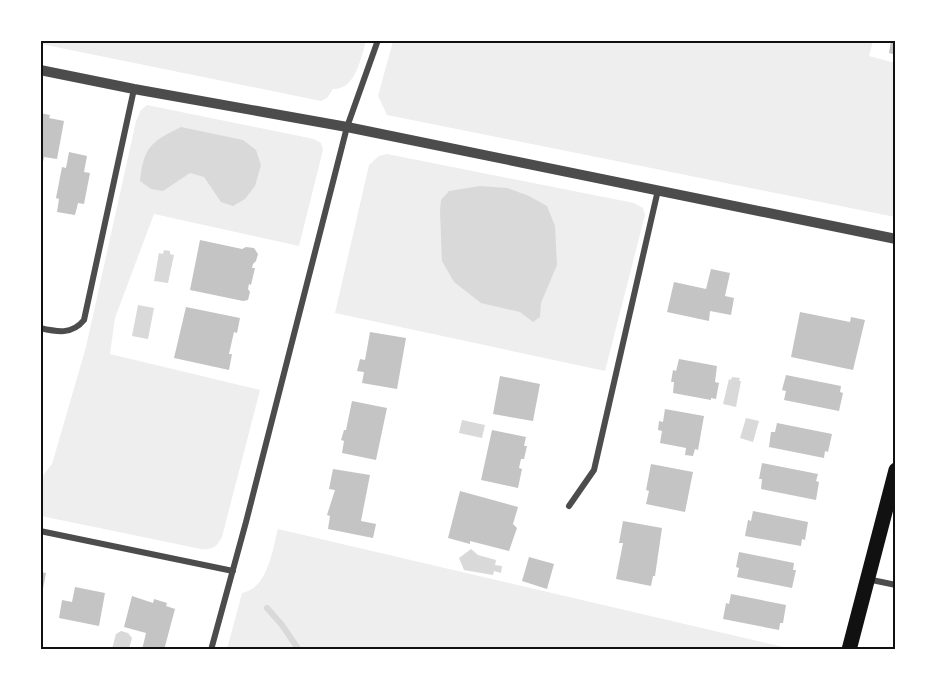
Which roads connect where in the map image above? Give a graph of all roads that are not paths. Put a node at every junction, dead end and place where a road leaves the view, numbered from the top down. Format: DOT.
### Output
graph roads {
  1 [pos="378,40"];
  2 [pos="40,70"];
  3 [pos="134,89"];
  4 [pos="347,127"];
  5 [pos="658,190"];
  6 [pos="896,239"];
  7 [pos="40,328"];
  8 [pos="896,470"];
  9 [pos="569,506"];
  10 [pos="40,531"];
  11 [pos="233,571"];
  12 [pos="867,579"];
  13 [pos="896,585"];
  14 [pos="211,650"];
  15 [pos="849,650"];
  1 -- 4 [label="street"];
  2 -- 3 [label="street"];
  3 -- 4 [label="street"];
  3 -- 7 [label="street"];
  4 -- 5 [label="street"];
  4 -- 11 [label="street"];
  5 -- 6 [label="street"];
  5 -- 9 [label="street"];
  8 -- 12 [label="main road"];
  10 -- 11 [label="street"];
  11 -- 14 [label="street"];
  12 -- 13 [label="street"];
  12 -- 15 [label="main road"];
}
